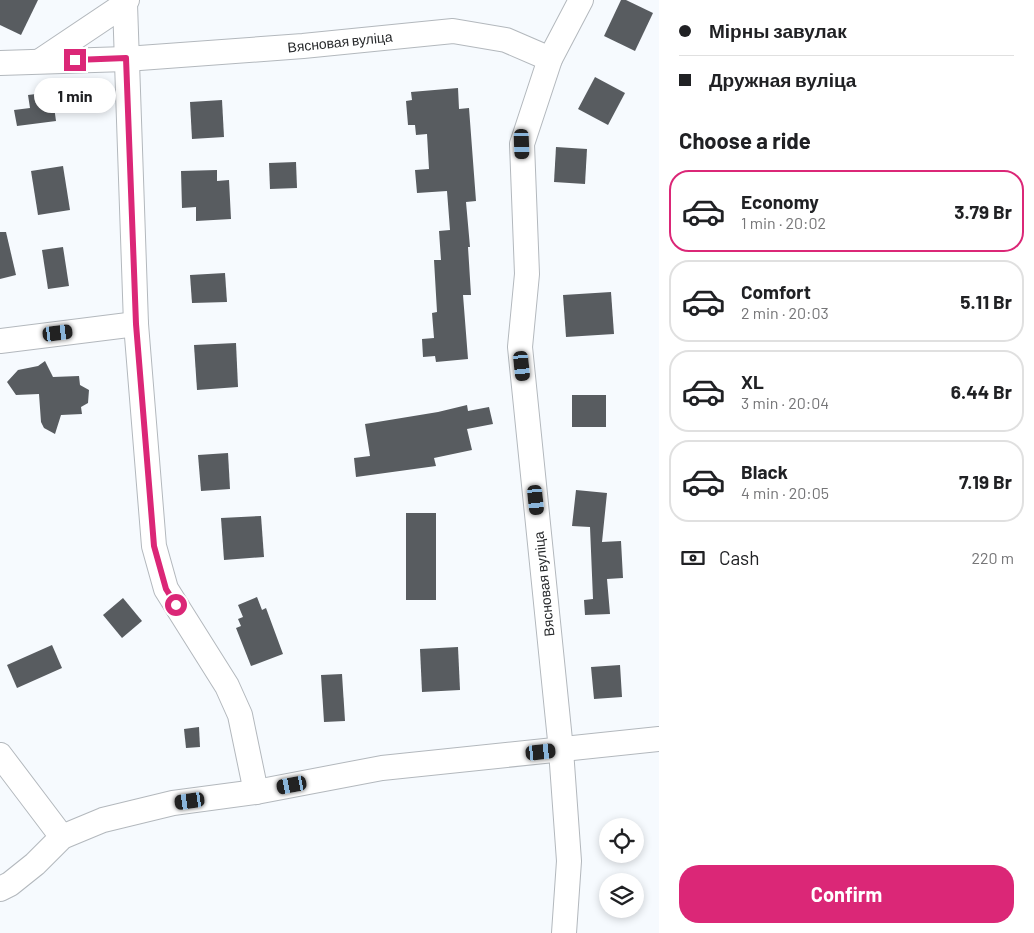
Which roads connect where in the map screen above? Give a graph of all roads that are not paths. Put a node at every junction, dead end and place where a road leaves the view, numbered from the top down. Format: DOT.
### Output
graph roads {
  1 [pos="581,0"];
  2 [pos="126,2"];
  3 [pos="126,58"];
  4 [pos="550,59"];
  5 [pos="40,61"];
  6 [pos="0,63"];
  7 [pos="136,324"];
  8 [pos="0,341"];
  9 [pos="659,739"];
  10 [pos="561,750"];
  11 [pos="0,755"];
  12 [pos="256,792"];
  13 [pos="62,837"];
  14 [pos="0,889"];
  15 [pos="564,933"];
  1 -- 4 [label="street, Вясновая вуліца"];
  2 -- 3 [label="street"];
  2 -- 5 [label="street"];
  3 -- 4 [label="street, Вясновая вуліца"];
  3 -- 5 [label="street, Вясновая вуліца"];
  3 -- 7 [label="street"];
  4 -- 10 [label="street, Вясновая вуліца"];
  5 -- 6 [label="street, Вясновая вуліца"];
  7 -- 8 [label="street"];
  7 -- 12 [label="street"];
  9 -- 10 [label="street"];
  10 -- 12 [label="street"];
  10 -- 15 [label="street, Вясновая вуліца"];
  11 -- 13 [label="street"];
  12 -- 13 [label="street"];
  13 -- 14 [label="street"];
}
